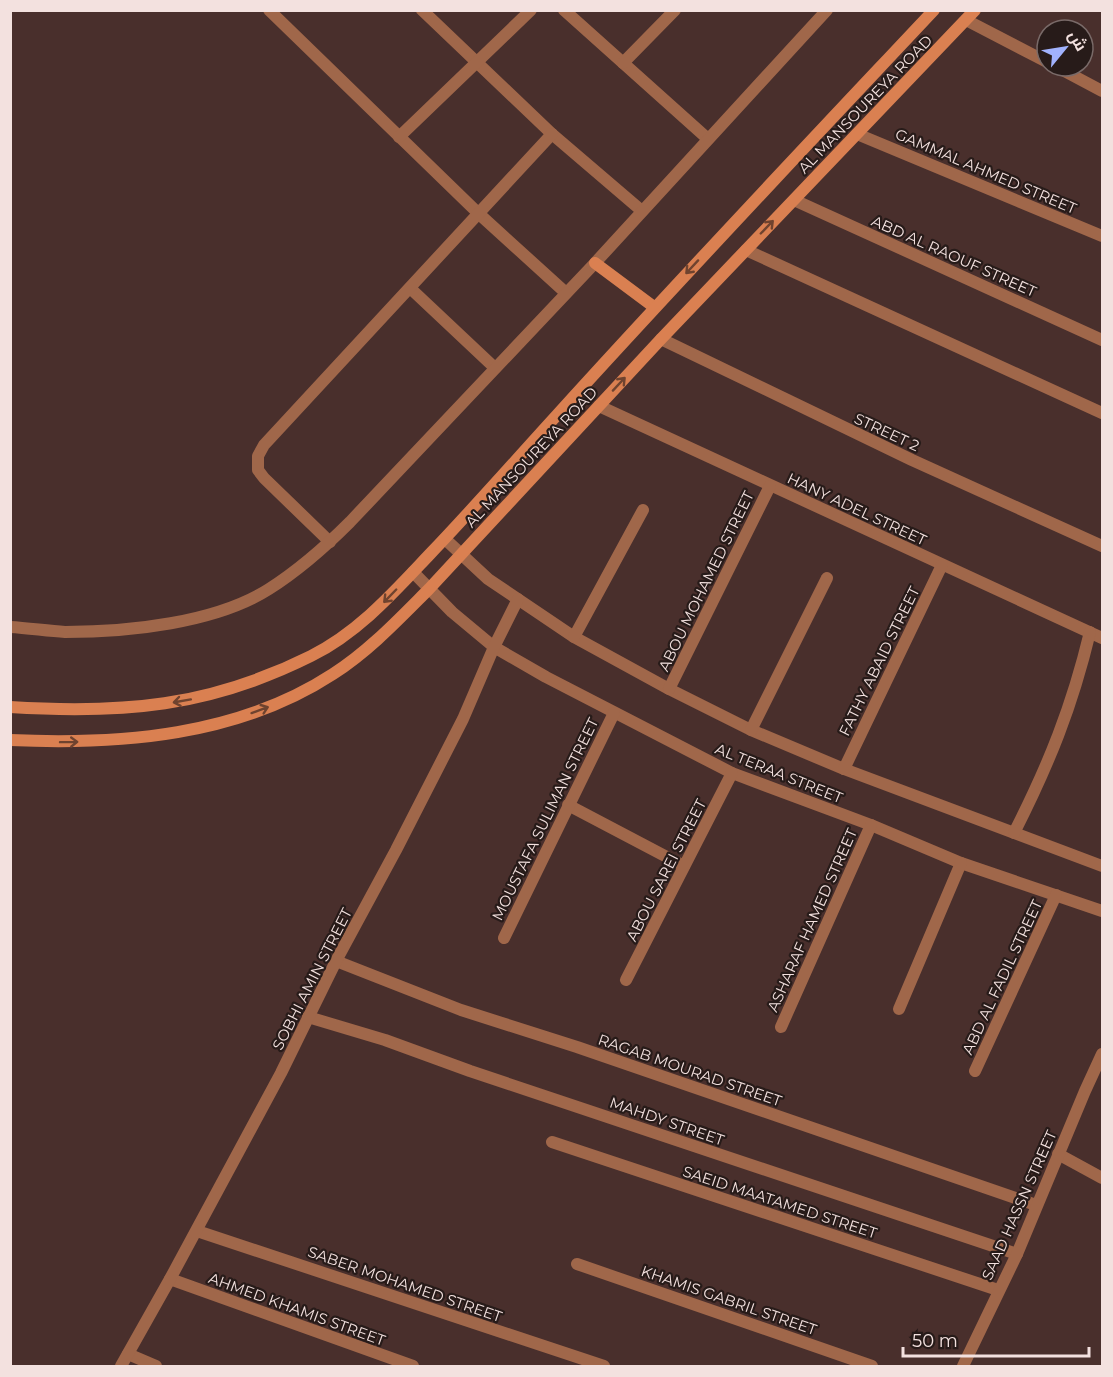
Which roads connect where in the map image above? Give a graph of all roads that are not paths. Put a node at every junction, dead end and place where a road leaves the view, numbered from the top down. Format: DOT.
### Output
graph roads {
  1 [pos="268,10"];
  2 [pos="422,10"];
  3 [pos="531,10"];
  4 [pos="564,10"];
  5 [pos="675,10"];
  6 [pos="827,10"];
  7 [pos="934,10"];
  8 [pos="971,15"];
  9 [pos="1035,55"];
  10 [pos="477,63"];
  11 [pos="623,63"];
  12 [pos="1078,78"];
  13 [pos="1102,91"];
  14 [pos="552,134"];
  15 [pos="857,134"];
  16 [pos="399,137"];
  17 [pos="708,139"];
  18 [pos="794,200"];
  19 [pos="642,211"];
  20 [pos="478,213"];
  21 [pos="1102,236"];
  22 [pos="746,250"];
  23 [pos="594,263"];
  24 [pos="410,288"];
  25 [pos="566,293"];
  26 [pos="654,307"];
  27 [pos="661,339"];
  28 [pos="1102,340"];
  29 [pos="495,368"];
  30 [pos="599,406"];
  31 [pos="1102,413"];
  32 [pos="770,486"];
  33 [pos="643,510"];
  34 [pos="445,538"];
  35 [pos="330,542"];
  36 [pos="1102,546"];
  37 [pos="462,554"];
  38 [pos="942,565"];
  39 [pos="413,572"];
  40 [pos="827,578"];
  41 [pos="429,589"];
  42 [pos="518,599"];
  43 [pos="10,627"];
  44 [pos="1090,632"];
  45 [pos="573,638"];
  46 [pos="1102,638"];
  47 [pos="494,647"];
  48 [pos="669,689"];
  49 [pos="10,707"];
  50 [pos="614,713"];
  51 [pos="751,730"];
  52 [pos="10,740"];
  53 [pos="844,769"];
  54 [pos="732,773"];
  55 [pos="568,805"];
  56 [pos="871,825"];
  57 [pos="1014,832"];
  58 [pos="961,863"];
  59 [pos="684,866"];
  60 [pos="1102,866"];
  61 [pos="1056,896"];
  62 [pos="1102,911"];
  63 [pos="504,938"];
  64 [pos="336,961"];
  65 [pos="626,980"];
  66 [pos="899,1009"];
  67 [pos="308,1017"];
  68 [pos="781,1027"];
  69 [pos="1102,1054"];
  70 [pos="975,1071"];
  71 [pos="552,1142"];
  72 [pos="1058,1154"];
  73 [pos="1102,1178"];
  74 [pos="1036,1205"];
  75 [pos="197,1231"];
  76 [pos="1017,1254"];
  77 [pos="577,1264"];
  78 [pos="170,1280"];
  79 [pos="998,1290"];
  80 [pos="128,1354"];
  81 [pos="121,1366"];
  82 [pos="156,1366"];
  83 [pos="413,1366"];
  84 [pos="604,1366"];
  85 [pos="872,1366"];
  86 [pos="963,1366"];
  1 -- 16 [label="street"];
  2 -- 10 [label="street"];
  3 -- 10 [label="street"];
  4 -- 11 [label="street"];
  5 -- 11 [label="street"];
  6 -- 17 [label="street"];
  7 -- 26 [label="main road, AL MANSOUREYA ROAD, one-way"];
  8 -- 9 [label="street"];
  8 -- 15 [label="main road, AL MANSOUREYA ROAD"];
  10 -- 14 [label="street"];
  10 -- 16 [label="street"];
  11 -- 17 [label="street"];
  12 -- 13 [label="street"];
  14 -- 19 [label="street"];
  14 -- 20 [label="street"];
  15 -- 18 [label="main road, AL MANSOUREYA ROAD"];
  15 -- 21 [label="street, GAMMAL AHMED STREET"];
  16 -- 20 [label="street"];
  17 -- 19 [label="street"];
  22 -- 18 [label="main road, AL MANSOUREYA ROAD, one-way"];
  18 -- 28 [label="street, ABD AL RAOUF STREET"];
  19 -- 23 [label="street"];
  20 -- 24 [label="street"];
  20 -- 25 [label="street"];
  22 -- 27 [label="main road, AL MANSOUREYA ROAD"];
  22 -- 31 [label="street"];
  23 -- 25 [label="street"];
  23 -- 26 [label="main road"];
  24 -- 29 [label="street"];
  24 -- 35 [label="street"];
  25 -- 29 [label="street"];
  26 -- 34 [label="main road, AL MANSOUREYA ROAD"];
  30 -- 27 [label="main road, AL MANSOUREYA ROAD, one-way"];
  27 -- 36 [label="street, STREET 2"];
  29 -- 35 [label="street"];
  30 -- 32 [label="street, HANY ADEL STREET"];
  30 -- 37 [label="main road, AL MANSOUREYA ROAD"];
  32 -- 38 [label="street, HANY ADEL STREET"];
  32 -- 48 [label="street, ABOU MOHAMED STREET"];
  33 -- 45 [label="street"];
  34 -- 37 [label="street, AL TERAA STREET"];
  34 -- 39 [label="main road, AL MANSOUREYA ROAD"];
  35 -- 43 [label="street"];
  37 -- 41 [label="main road, AL MANSOUREYA ROAD"];
  37 -- 42 [label="street, AL TERAA STREET"];
  38 -- 44 [label="street, HANY ADEL STREET"];
  38 -- 53 [label="street, FATHY ABAID STREET"];
  39 -- 41 [label="street, AL TERAA STREET"];
  39 -- 49 [label="main road, AL MANSOUREYA ROAD, one-way"];
  40 -- 51 [label="street"];
  41 -- 47 [label="street, AL TERAA STREET"];
  52 -- 41 [label="main road, AL MANSOUREYA ROAD, one-way"];
  42 -- 45 [label="street, AL TERAA STREET"];
  42 -- 47 [label="street, SOBHI AMIN STREET"];
  44 -- 46 [label="street, HANY ADEL STREET"];
  44 -- 57 [label="street"];
  45 -- 48 [label="street, AL TERAA STREET"];
  47 -- 50 [label="street, AL TERAA STREET"];
  47 -- 64 [label="street, SOBHI AMIN STREET"];
  48 -- 51 [label="street, AL TERAA STREET"];
  50 -- 54 [label="street, AL TERAA STREET"];
  50 -- 55 [label="street, MOUSTAFA SULIMAN STREET"];
  51 -- 53 [label="street, AL TERAA STREET"];
  53 -- 57 [label="street, AL TERAA STREET"];
  54 -- 56 [label="street, AL TERAA STREET"];
  54 -- 59 [label="street, ABOU SAREI STREET"];
  55 -- 59 [label="street"];
  55 -- 63 [label="street, MOUSTAFA SULIMAN STREET"];
  56 -- 58 [label="street, AL TERAA STREET"];
  56 -- 68 [label="street, ASHARAF HAMED STREET"];
  57 -- 60 [label="street, AL TERAA STREET"];
  58 -- 61 [label="street, AL TERAA STREET"];
  58 -- 66 [label="street"];
  59 -- 65 [label="street, ABOU SAREI STREET"];
  61 -- 62 [label="street, AL TERAA STREET"];
  61 -- 70 [label="street, ABD AL FADIL STREET"];
  64 -- 67 [label="street, SOBHI AMIN STREET"];
  64 -- 74 [label="street, RAGAB MOURAD STREET"];
  67 -- 75 [label="street, SOBHI AMIN STREET"];
  67 -- 76 [label="street, MAHDY STREET"];
  69 -- 72 [label="street, SAAD HASSN STREET"];
  71 -- 79 [label="street, SAEID MAATAMED STREET"];
  72 -- 73 [label="street"];
  72 -- 74 [label="street, SAAD HASSN STREET"];
  74 -- 76 [label="street, SAAD HASSN STREET"];
  75 -- 78 [label="street, SOBHI AMIN STREET"];
  75 -- 84 [label="street, SABER MOHAMED STREET"];
  76 -- 79 [label="street, SAAD HASSN STREET"];
  77 -- 85 [label="street, KHAMIS GABRIL STREET"];
  78 -- 80 [label="street, SOBHI AMIN STREET"];
  78 -- 83 [label="street, AHMED KHAMIS STREET"];
  79 -- 86 [label="street, SAAD HASSN STREET"];
  80 -- 81 [label="street, SOBHI AMIN STREET"];
  80 -- 82 [label="street"];
}
